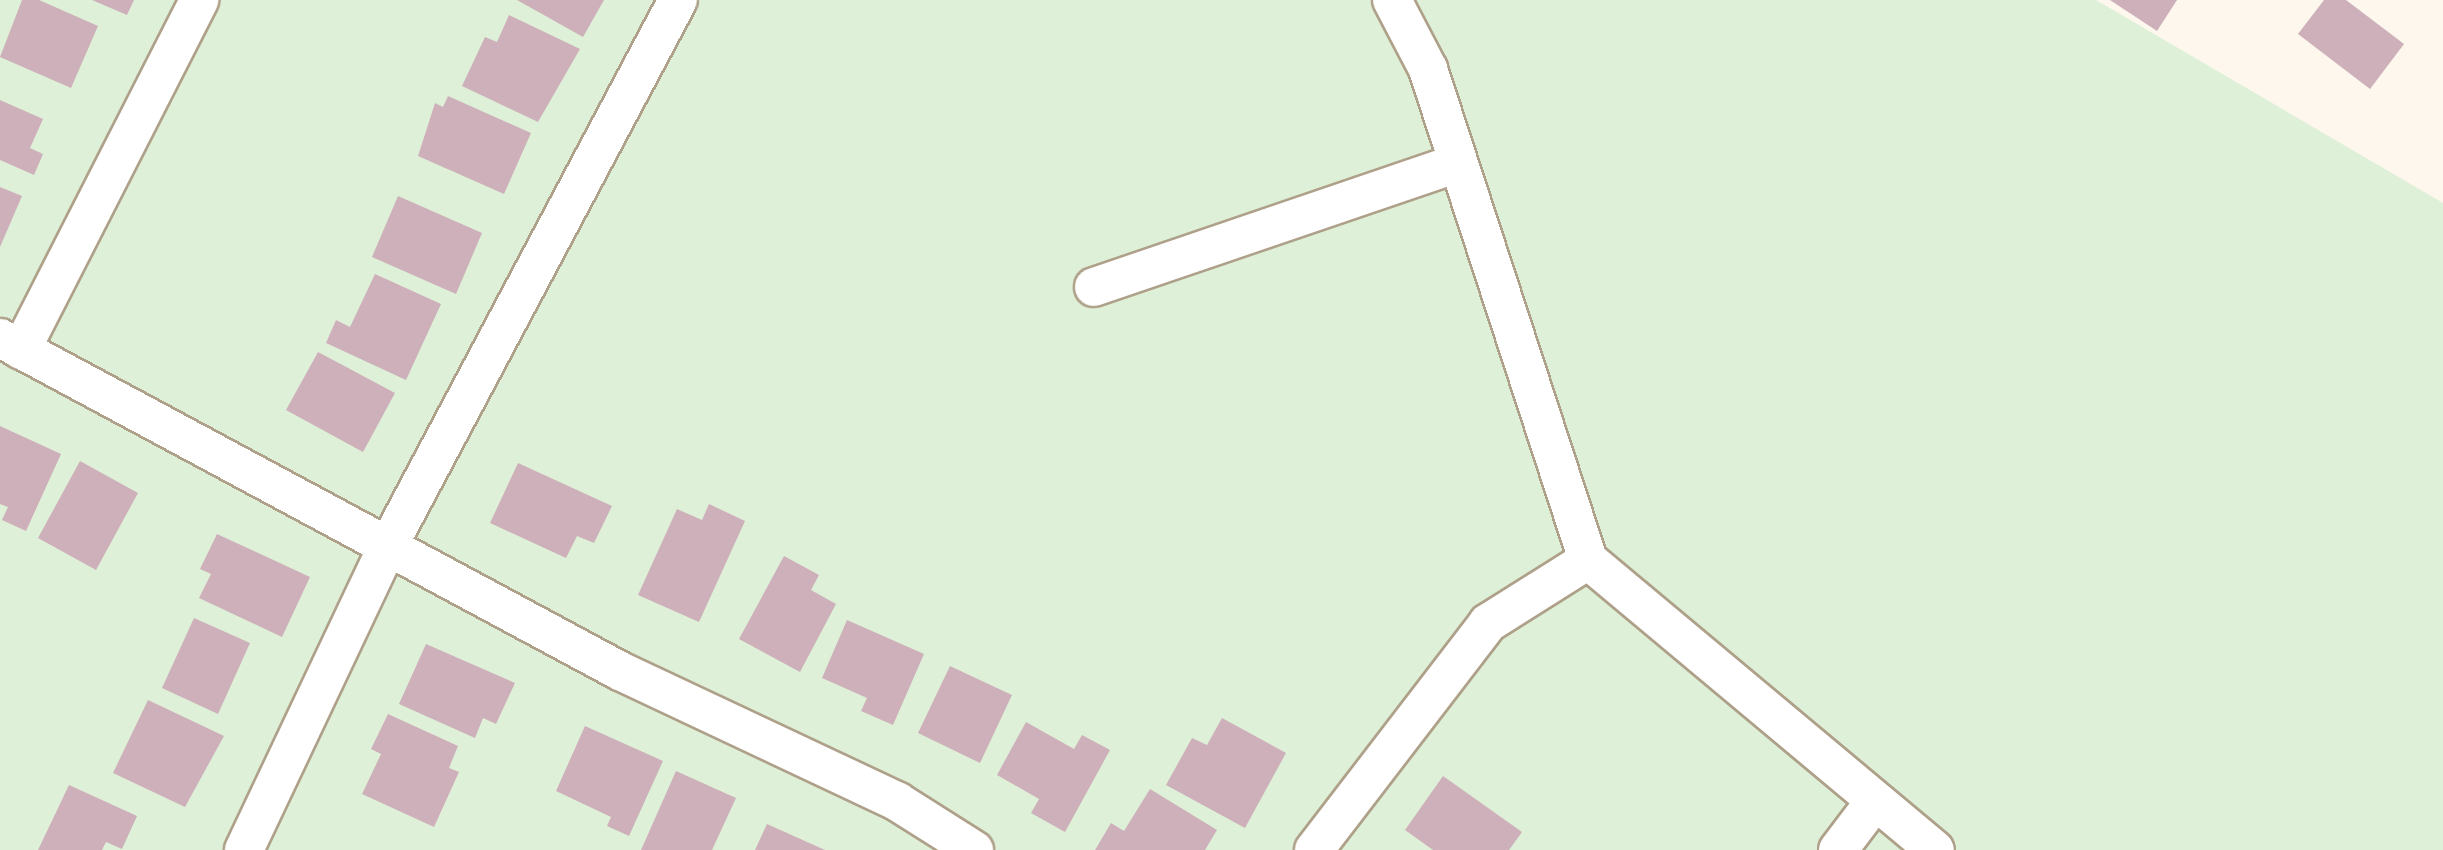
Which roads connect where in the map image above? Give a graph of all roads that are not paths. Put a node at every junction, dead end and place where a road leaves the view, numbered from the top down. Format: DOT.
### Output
graph roads {
  1 [pos="199,0"];
  2 [pos="678,0"];
  3 [pos="1392,0"];
  4 [pos="1455,164"];
  5 [pos="1094,287"];
  6 [pos="11,344"];
  7 [pos="388,546"];
  8 [pos="1588,560"];
  9 [pos="1875,801"];
  10 [pos="244,850"];
  11 [pos="974,850"];
  12 [pos="1314,850"];
  13 [pos="1838,850"];
  14 [pos="1935,850"];
  1 -- 6 [label="street"];
  2 -- 7 [label="street"];
  3 -- 4 [label="street"];
  4 -- 5 [label="street"];
  4 -- 8 [label="street"];
  6 -- 7 [label="street"];
  7 -- 10 [label="street"];
  7 -- 11 [label="street"];
  8 -- 9 [label="street"];
  8 -- 12 [label="street"];
  9 -- 13 [label="street"];
  9 -- 14 [label="street"];
}
